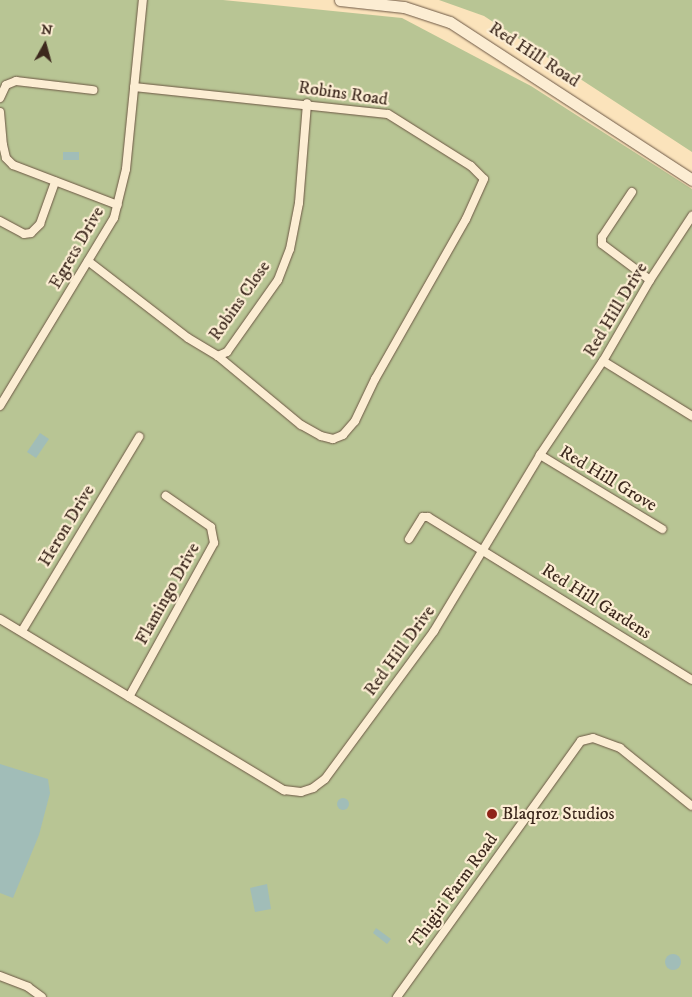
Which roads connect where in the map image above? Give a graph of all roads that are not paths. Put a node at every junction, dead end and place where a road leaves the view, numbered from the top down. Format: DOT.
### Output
graph roads {
  1 [pos="143,0"];
  2 [pos="347,0"];
  3 [pos="134,87"];
  4 [pos="93,90"];
  5 [pos="0,98"];
  6 [pos="307,103"];
  7 [pos="0,112"];
  8 [pos="692,180"];
  9 [pos="55,182"];
  10 [pos="632,192"];
  11 [pos="118,205"];
  12 [pos="692,216"];
  13 [pos="0,221"];
  14 [pos="88,261"];
  15 [pos="650,280"];
  16 [pos="218,356"];
  17 [pos="603,361"];
  18 [pos="0,406"];
  19 [pos="692,416"];
  20 [pos="139,437"];
  21 [pos="540,455"];
  22 [pos="166,496"];
  23 [pos="662,529"];
  24 [pos="409,539"];
  25 [pos="484,551"];
  26 [pos="0,619"];
  27 [pos="22,632"];
  28 [pos="692,680"];
  29 [pos="129,697"];
  30 [pos="692,806"];
  31 [pos="0,976"];
  32 [pos="42,997"];
  33 [pos="397,997"];
  1 -- 3 [label="street, Egrets Drive"];
  2 -- 8 [label="main road, Red Hill Road"];
  3 -- 6 [label="street, Robins Road"];
  3 -- 11 [label="street, Egrets Drive"];
  4 -- 5 [label="street"];
  6 -- 16 [label="street, Robins Close"];
  6 -- 16 [label="street, Robins Road"];
  7 -- 9 [label="street"];
  9 -- 11 [label="street"];
  9 -- 13 [label="street"];
  10 -- 15 [label="street"];
  11 -- 14 [label="street, Egrets Drive"];
  12 -- 15 [label="street, Red Hill Drive"];
  14 -- 16 [label="street, Robins Close"];
  14 -- 18 [label="street, Egrets Drive"];
  15 -- 17 [label="street, Red Hill Drive"];
  17 -- 19 [label="street"];
  17 -- 21 [label="street, Red Hill Drive"];
  20 -- 27 [label="street, Heron Drive"];
  21 -- 23 [label="street, Red Hill Grove"];
  21 -- 25 [label="street, Red Hill Drive"];
  22 -- 29 [label="street, Flamingo Drive"];
  24 -- 25 [label="street, Red Hill Gardens"];
  25 -- 28 [label="street, Red Hill Gardens"];
  25 -- 29 [label="street, Red Hill Drive"];
  26 -- 27 [label="street, Red Hill Drive"];
  27 -- 29 [label="street, Red Hill Drive"];
  30 -- 33 [label="street, Thigiri Farm Road"];
  31 -- 32 [label="street"];
}
